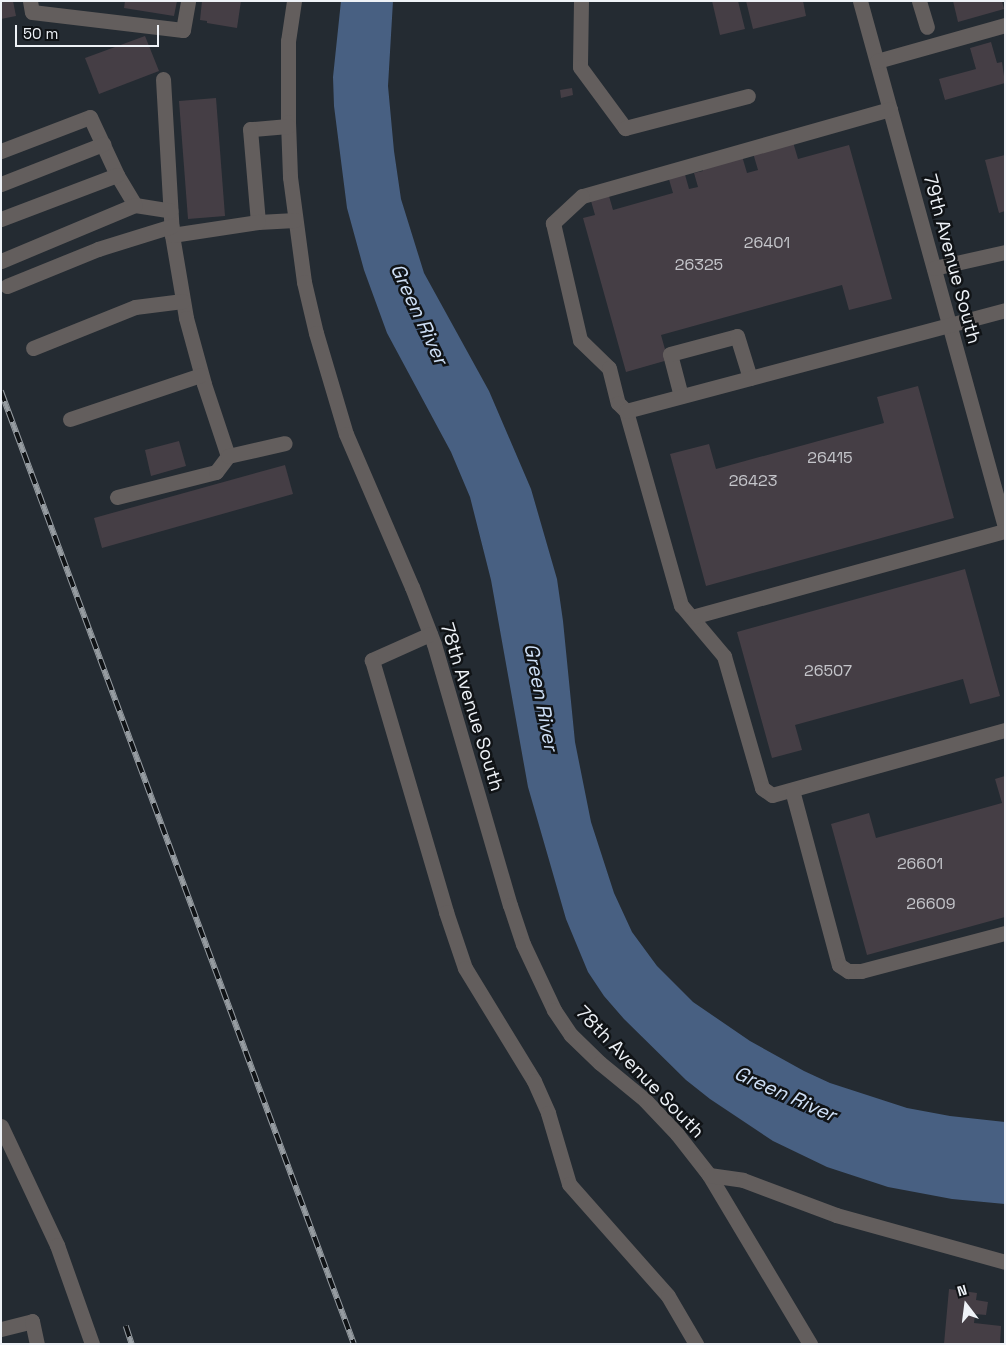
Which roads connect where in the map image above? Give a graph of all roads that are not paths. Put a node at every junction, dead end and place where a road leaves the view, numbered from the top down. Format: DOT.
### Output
graph roads {
  1 [pos="30,1"];
  2 [pos="188,1"];
  3 [pos="294,1"];
  4 [pos="581,1"];
  5 [pos="860,1"];
  6 [pos="919,1"];
  7 [pos="1005,25"];
  8 [pos="926,27"];
  9 [pos="877,61"];
  10 [pos="163,79"];
  11 [pos="748,96"];
  12 [pos="890,109"];
  13 [pos="288,126"];
  14 [pos="103,144"];
  15 [pos="1,151"];
  16 [pos="117,175"];
  17 [pos="1,184"];
  18 [pos="135,205"];
  19 [pos="1,219"];
  20 [pos="295,220"];
  21 [pos="258,222"];
  22 [pos="172,224"];
  23 [pos="1005,252"];
  24 [pos="1,261"];
  25 [pos="934,268"];
  26 [pos="7,286"];
  27 [pos="183,301"];
  28 [pos="1004,312"];
  29 [pos="949,325"];
  30 [pos="32,348"];
  31 [pos="201,375"];
  32 [pos="750,378"];
  33 [pos="681,396"];
  34 [pos="626,410"];
  35 [pos="70,419"];
  36 [pos="285,443"];
  37 [pos="228,456"];
  38 [pos="117,497"];
  39 [pos="1005,529"];
  40 [pos="692,617"];
  41 [pos="430,634"];
  42 [pos="1005,730"];
  43 [pos="792,790"];
  44 [pos="1005,934"];
  45 [pos="1,1126"];
  46 [pos="709,1174"];
  47 [pos="1004,1263"];
  48 [pos="1,1329"];
  49 [pos="38,1344"];
  50 [pos="92,1344"];
  51 [pos="696,1344"];
  52 [pos="810,1344"];
  1 -- 2 [label="street"];
  3 -- 13 [label="street, 78th Avenue South"];
  4 -- 11 [label="street"];
  5 -- 9 [label="street, 79th Avenue South"];
  6 -- 8 [label="street"];
  7 -- 9 [label="street"];
  9 -- 12 [label="street, 79th Avenue South"];
  10 -- 22 [label="street"];
  12 -- 25 [label="street, 79th Avenue South"];
  12 -- 34 [label="street"];
  13 -- 20 [label="street, 78th Avenue South"];
  13 -- 21 [label="street"];
  14 -- 15 [label="street"];
  14 -- 16 [label="street"];
  14 -- 17 [label="street"];
  16 -- 18 [label="street"];
  16 -- 19 [label="street"];
  18 -- 22 [label="street"];
  18 -- 24 [label="street"];
  20 -- 21 [label="street"];
  20 -- 41 [label="street, 78th Avenue South"];
  21 -- 22 [label="street"];
  22 -- 26 [label="street"];
  22 -- 27 [label="street"];
  23 -- 25 [label="street"];
  25 -- 29 [label="street, 79th Avenue South"];
  27 -- 30 [label="street"];
  27 -- 31 [label="street"];
  28 -- 29 [label="street"];
  29 -- 32 [label="street"];
  29 -- 39 [label="street, 79th Avenue South"];
  31 -- 35 [label="street"];
  31 -- 37 [label="street"];
  32 -- 33 [label="street"];
  32 -- 33 [label="street"];
  33 -- 34 [label="street"];
  34 -- 40 [label="street"];
  36 -- 37 [label="street"];
  37 -- 38 [label="street"];
  39 -- 40 [label="street"];
  40 -- 43 [label="street"];
  41 -- 46 [label="street, 78th Avenue South"];
  41 -- 51 [label="street"];
  42 -- 43 [label="street"];
  43 -- 44 [label="street"];
  45 -- 50 [label="street"];
  46 -- 47 [label="street"];
  46 -- 52 [label="street, 78th Avenue South"];
  48 -- 49 [label="street"];
}
